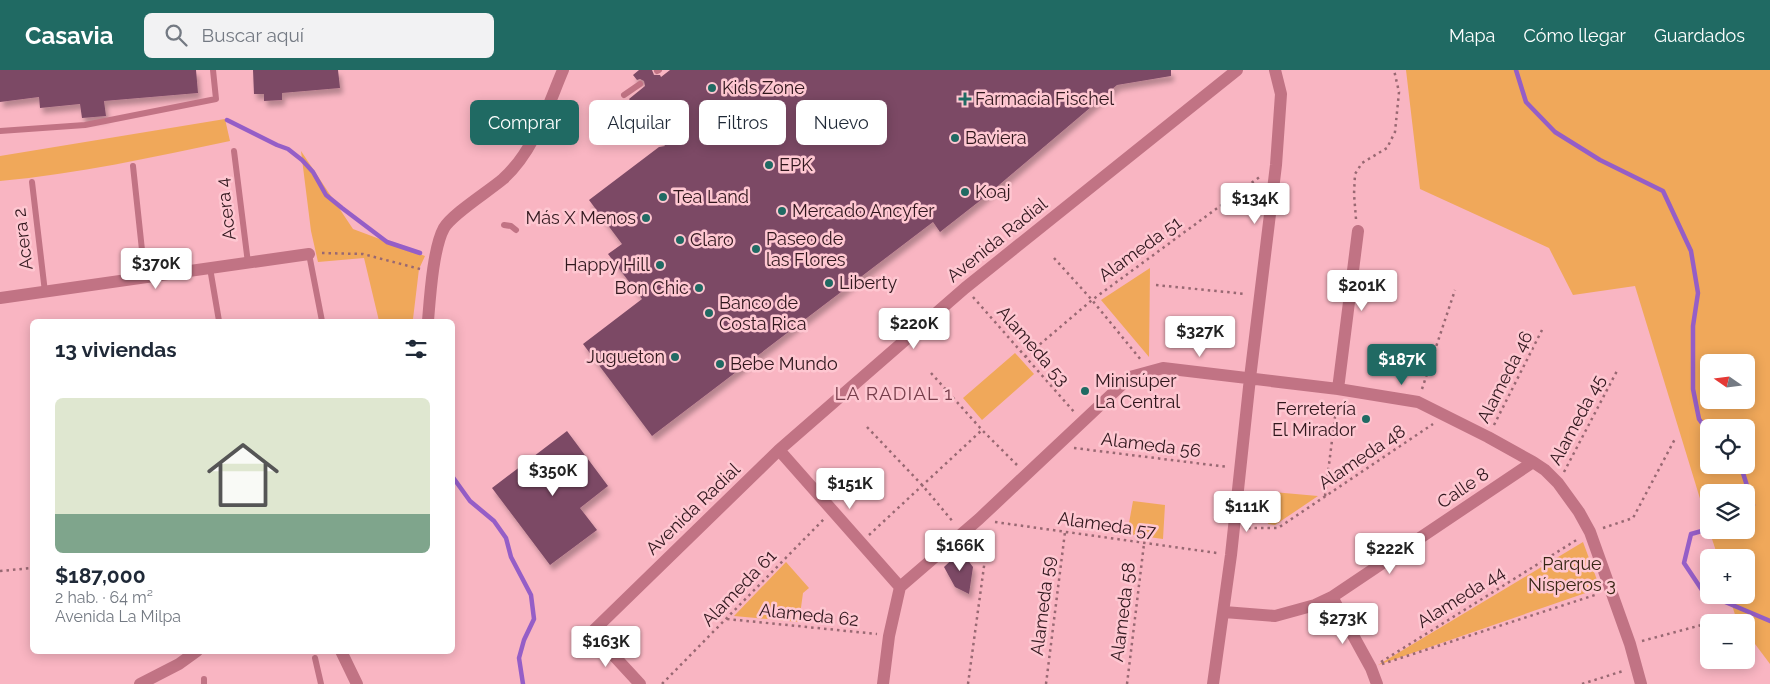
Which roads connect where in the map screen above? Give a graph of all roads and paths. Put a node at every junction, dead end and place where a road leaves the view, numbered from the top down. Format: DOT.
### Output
graph roads {
  1 [pos="213,70"];
  2 [pos="563,70"];
  3 [pos="1237,70"];
  4 [pos="1275,70"];
  5 [pos="1394,70"];
  6 [pos="640,84"];
  7 [pos="624,95"];
  8 [pos="0,131"];
  9 [pos="234,151"];
  10 [pos="1276,165"];
  11 [pos="132,166"];
  12 [pos="32,182"];
  13 [pos="504,225"];
  14 [pos="516,230"];
  15 [pos="1358,231"];
  16 [pos="309,254"];
  17 [pos="1054,258"];
  18 [pos="248,263"];
  19 [pos="210,268"];
  20 [pos="433,273"];
  21 [pos="146,278"];
  22 [pos="1156,285"];
  23 [pos="965,288"];
  24 [pos="1455,290"];
  25 [pos="45,292"];
  26 [pos="1260,296"];
  27 [pos="0,298"];
  28 [pos="1092,300"];
  29 [pos="219,319"];
  30 [pos="322,319"];
  31 [pos="428,319"];
  32 [pos="1543,328"];
  33 [pos="1025,357"];
  34 [pos="1618,369"];
  35 [pos="1150,371"];
  36 [pos="930,373"];
  37 [pos="1250,378"];
  38 [pos="1338,389"];
  39 [pos="1418,402"];
  40 [pos="1446,415"];
  41 [pos="1083,421"];
  42 [pos="867,427"];
  43 [pos="982,430"];
  44 [pos="1488,437"];
  45 [pos="1676,437"];
  46 [pos="1056,445"];
  47 [pos="779,450"];
  48 [pos="1533,462"];
  49 [pos="1241,469"];
  50 [pos="1026,474"];
  51 [pos="1558,483"];
  52 [pos="923,486"];
  53 [pos="1326,496"];
  54 [pos="832,510"];
  55 [pos="979,519"];
  56 [pos="1234,528"];
  57 [pos="1065,532"];
  58 [pos="1590,532"];
  59 [pos="962,533"];
  60 [pos="861,543"];
  61 [pos="1144,544"];
  62 [pos="1231,555"];
  63 [pos="30,568"];
  64 [pos="0,571"];
  65 [pos="900,588"];
  66 [pos="1611,590"];
  67 [pos="1332,597"];
  68 [pos="1224,612"];
  69 [pos="726,619"];
  70 [pos="1700,625"];
  71 [pos="889,636"];
  72 [pos="1630,644"];
  73 [pos="193,654"];
  74 [pos="342,654"];
  75 [pos="315,658"];
  76 [pos="1635,667"];
  77 [pos="1371,668"];
  78 [pos="140,684"];
  79 [pos="321,684"];
  80 [pos="357,684"];
  81 [pos="640,684"];
  82 [pos="662,684"];
  83 [pos="883,684"];
  84 [pos="968,684"];
  85 [pos="1046,684"];
  86 [pos="1127,684"];
  87 [pos="1213,684"];
  88 [pos="1377,684"];
  89 [pos="1582,684"];
  90 [pos="1640,684"];
  1 -- 8 [label="lane"];
  2 -- 20 [label="street"];
  3 -- 23 [label="street, Avenida Radial"];
  4 -- 10 [label="street"];
  5 -- 15 [label="path"];
  6 -- 7 [label="lane"];
  9 -- 18 [label="lane, Acera 4"];
  10 -- 26 [label="street"];
  10 -- 28 [label="path, Alameda 51"];
  11 -- 21 [label="lane"];
  12 -- 25 [label="lane, Acera 2"];
  13 -- 14 [label="lane"];
  15 -- 38 [label="street"];
  16 -- 18 [label="street"];
  16 -- 20 [label="path"];
  16 -- 30 [label="lane"];
  17 -- 28 [label="path"];
  18 -- 19 [label="street"];
  19 -- 21 [label="street"];
  19 -- 29 [label="lane"];
  20 -- 31 [label="street"];
  21 -- 25 [label="street"];
  22 -- 26 [label="path"];
  23 -- 33 [label="path, Alameda 53"];
  23 -- 47 [label="street, Avenida Radial"];
  24 -- 39 [label="path"];
  25 -- 27 [label="street"];
  26 -- 37 [label="street"];
  28 -- 33 [label="path, Alameda 51"];
  28 -- 35 [label="path"];
  32 -- 44 [label="path, Alameda 46"];
  33 -- 41 [label="path, Alameda 53"];
  34 -- 51 [label="path, Alameda 45"];
  35 -- 37 [label="street"];
  35 -- 41 [label="street"];
  36 -- 43 [label="path"];
  37 -- 38 [label="street"];
  37 -- 49 [label="street"];
  38 -- 39 [label="street"];
  38 -- 53 [label="path"];
  39 -- 40 [label="street"];
  40 -- 44 [label="street"];
  40 -- 53 [label="path, Alameda 48"];
  41 -- 46 [label="street"];
  42 -- 52 [label="path"];
  43 -- 50 [label="path"];
  43 -- 52 [label="path"];
  44 -- 48 [label="street"];
  45 -- 58 [label="path, Alameda 44"];
  46 -- 49 [label="path, Alameda 56"];
  46 -- 50 [label="street"];
  47 -- 54 [label="street"];
  47 -- 81 [label="street, Avenida Radial"];
  48 -- 51 [label="street"];
  48 -- 67 [label="street, Calle 8"];
  49 -- 56 [label="street"];
  50 -- 55 [label="street"];
  51 -- 58 [label="street"];
  52 -- 59 [label="path"];
  52 -- 60 [label="path"];
  53 -- 56 [label="path, Alameda 48"];
  54 -- 60 [label="street"];
  54 -- 69 [label="path, Alameda 61"];
  55 -- 57 [label="path, Alameda 57"];
  55 -- 59 [label="street"];
  56 -- 62 [label="street"];
  57 -- 61 [label="path, Alameda 57"];
  57 -- 85 [label="path, Alameda 59"];
  58 -- 66 [label="street"];
  58 -- 77 [label="path, Alameda 44"];
  59 -- 65 [label="street"];
  59 -- 84 [label="path"];
  60 -- 65 [label="street"];
  61 -- 62 [label="path, Alameda 57"];
  61 -- 86 [label="path, Alameda 58"];
  62 -- 68 [label="street"];
  63 -- 64 [label="path"];
  65 -- 71 [label="street"];
  66 -- 72 [label="street"];
  66 -- 77 [label="path"];
  67 -- 68 [label="street, Calle 8"];
  67 -- 77 [label="street"];
  68 -- 87 [label="street"];
  69 -- 71 [label="path, Alameda 62"];
  69 -- 82 [label="path, Alameda 61"];
  70 -- 72 [label="path"];
  71 -- 83 [label="street"];
  72 -- 76 [label="street"];
  73 -- 78 [label="street"];
  74 -- 80 [label="street"];
  75 -- 79 [label="lane"];
  76 -- 89 [label="path"];
  76 -- 90 [label="street"];
  77 -- 88 [label="street"];
}
